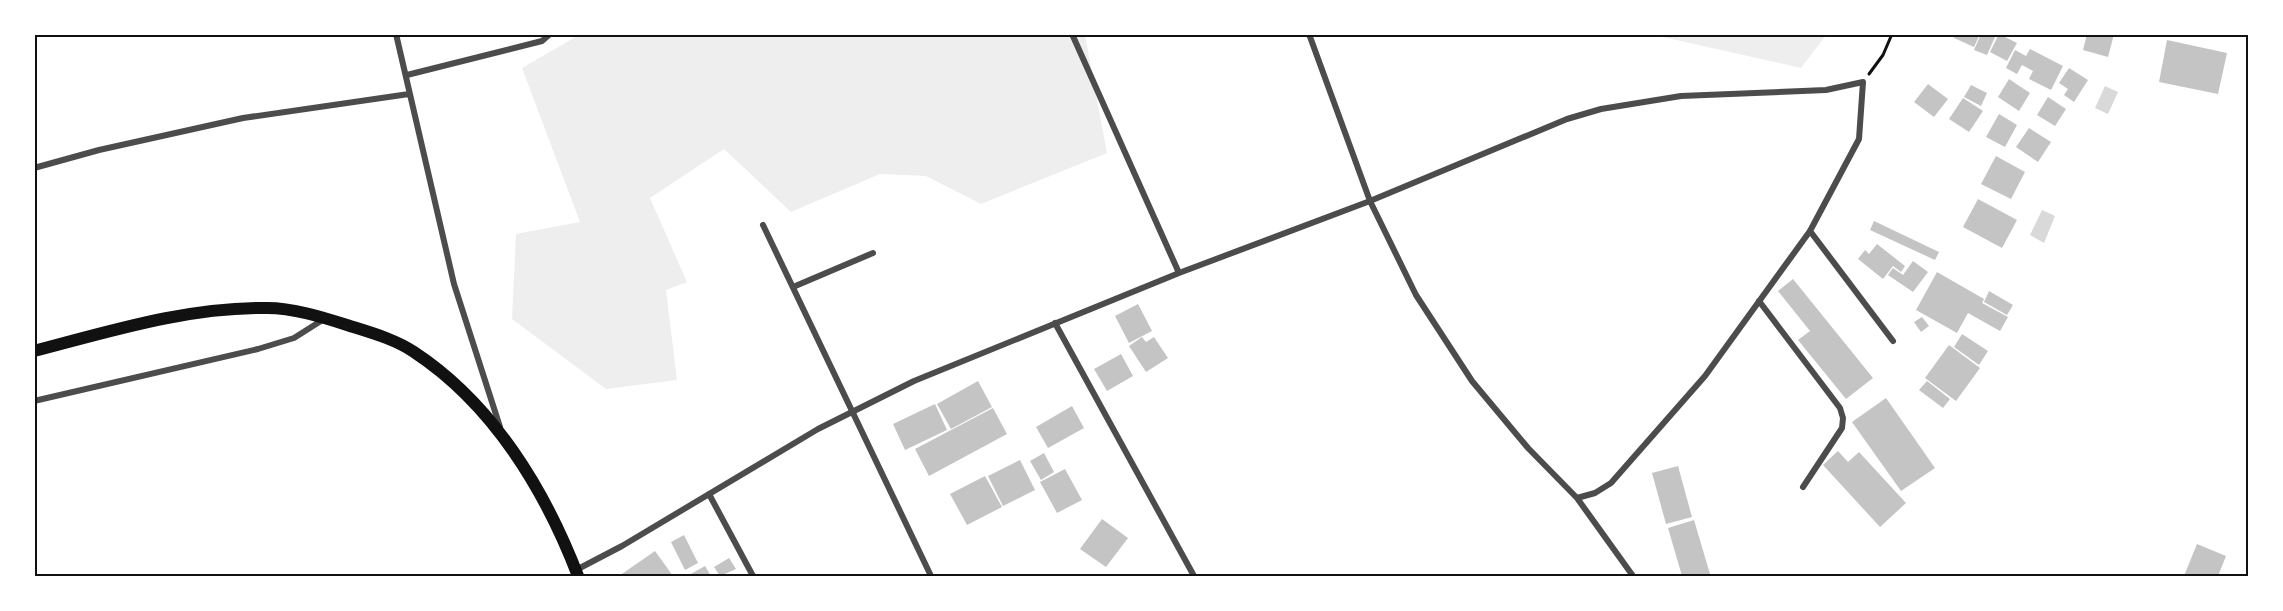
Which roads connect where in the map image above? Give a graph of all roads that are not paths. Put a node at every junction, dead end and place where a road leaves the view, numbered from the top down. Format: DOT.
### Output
graph roads {
  1 [pos="396,34"];
  2 [pos="550,34"];
  3 [pos="1072,34"];
  4 [pos="1309,34"];
  5 [pos="407,75"];
  6 [pos="409,94"];
  7 [pos="34,168"];
  8 [pos="1370,201"];
  9 [pos="763,225"];
  10 [pos="1810,231"];
  11 [pos="873,253"];
  12 [pos="1179,273"];
  13 [pos="793,287"];
  14 [pos="1759,301"];
  15 [pos="326,319"];
  16 [pos="1055,323"];
  17 [pos="1893,341"];
  18 [pos="34,351"];
  19 [pos="34,401"];
  20 [pos="853,412"];
  21 [pos="504,439"];
  22 [pos="1803,487"];
  23 [pos="709,494"];
  24 [pos="1577,498"];
  25 [pos="577,573"];
  26 [pos="753,576"];
  27 [pos="931,576"];
  28 [pos="1194,576"];
  29 [pos="1633,576"];
  1 -- 5 [label="street"];
  2 -- 5 [label="street"];
  3 -- 12 [label="street"];
  4 -- 8 [label="street"];
  5 -- 6 [label="street"];
  6 -- 7 [label="street"];
  6 -- 21 [label="street"];
  8 -- 10 [label="street"];
  8 -- 12 [label="street"];
  8 -- 24 [label="street"];
  9 -- 13 [label="street"];
  10 -- 14 [label="street"];
  10 -- 17 [label="street"];
  11 -- 13 [label="street"];
  12 -- 16 [label="street"];
  13 -- 20 [label="street"];
  14 -- 22 [label="street"];
  14 -- 24 [label="street"];
  15 -- 18 [label="main road"];
  15 -- 19 [label="street"];
  15 -- 21 [label="main road"];
  16 -- 20 [label="street"];
  16 -- 28 [label="street"];
  20 -- 23 [label="street"];
  20 -- 27 [label="street"];
  21 -- 25 [label="main road"];
  23 -- 25 [label="street"];
  23 -- 26 [label="street"];
  24 -- 29 [label="street"];
}
